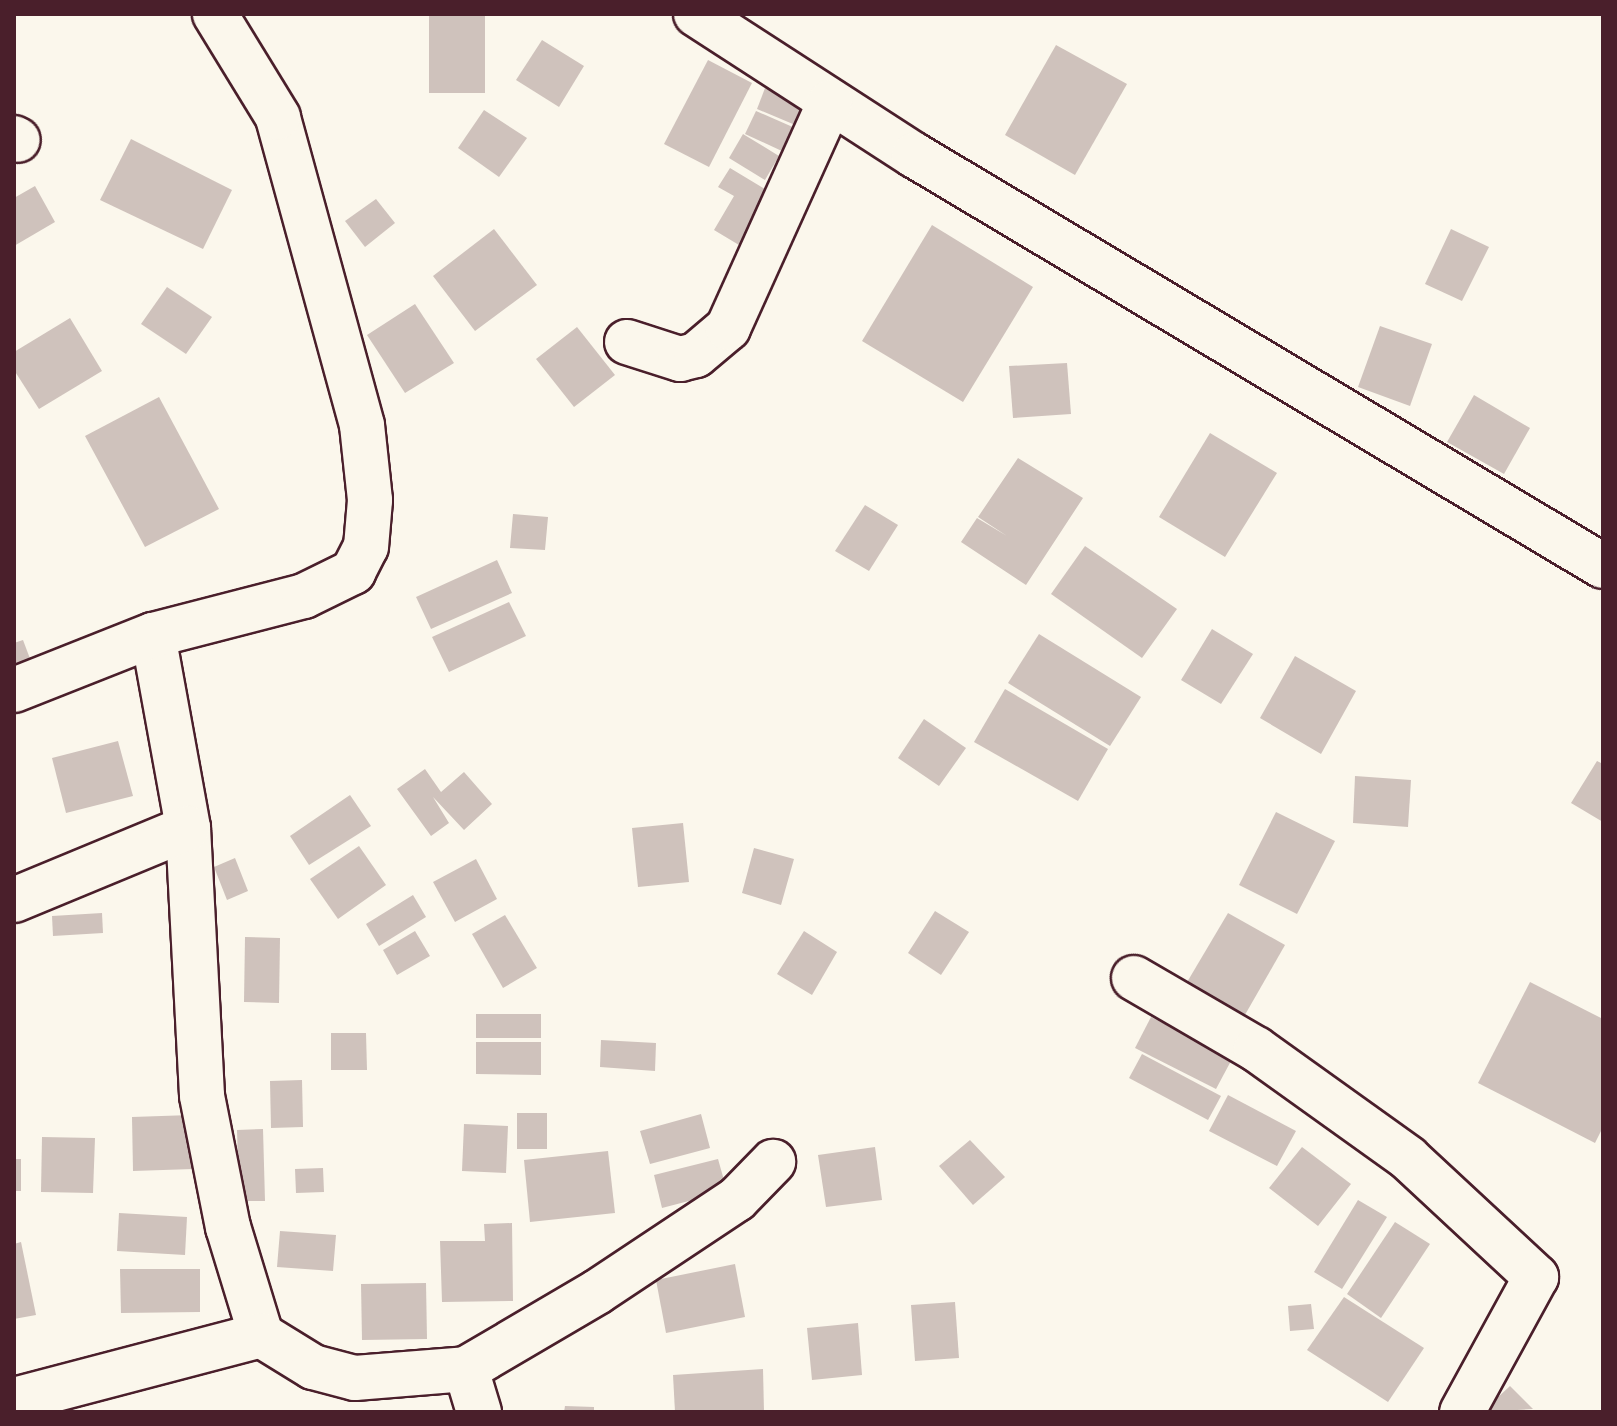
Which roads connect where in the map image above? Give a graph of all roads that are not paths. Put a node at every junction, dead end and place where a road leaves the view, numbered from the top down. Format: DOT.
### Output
graph roads {
  1 [pos="215,14"];
  2 [pos="696,14"];
  3 [pos="830,102"];
  4 [pos="627,342"];
  5 [pos="1603,566"];
  6 [pos="153,635"];
  7 [pos="14,690"];
  8 [pos="188,828"];
  9 [pos="14,900"];
  10 [pos="1134,978"];
  11 [pos="773,1162"];
  12 [pos="261,1335"];
  13 [pos="466,1369"];
  14 [pos="14,1400"];
  15 [pos="479,1412"];
  16 [pos="1462,1412"];
  1 -- 6 [label="street"];
  2 -- 3 [label="street"];
  3 -- 4 [label="street"];
  3 -- 5 [label="street"];
  6 -- 7 [label="street"];
  6 -- 8 [label="street"];
  8 -- 9 [label="street"];
  8 -- 12 [label="street"];
  10 -- 16 [label="street"];
  11 -- 13 [label="street"];
  12 -- 13 [label="street"];
  12 -- 14 [label="street"];
  13 -- 15 [label="street"];
}
